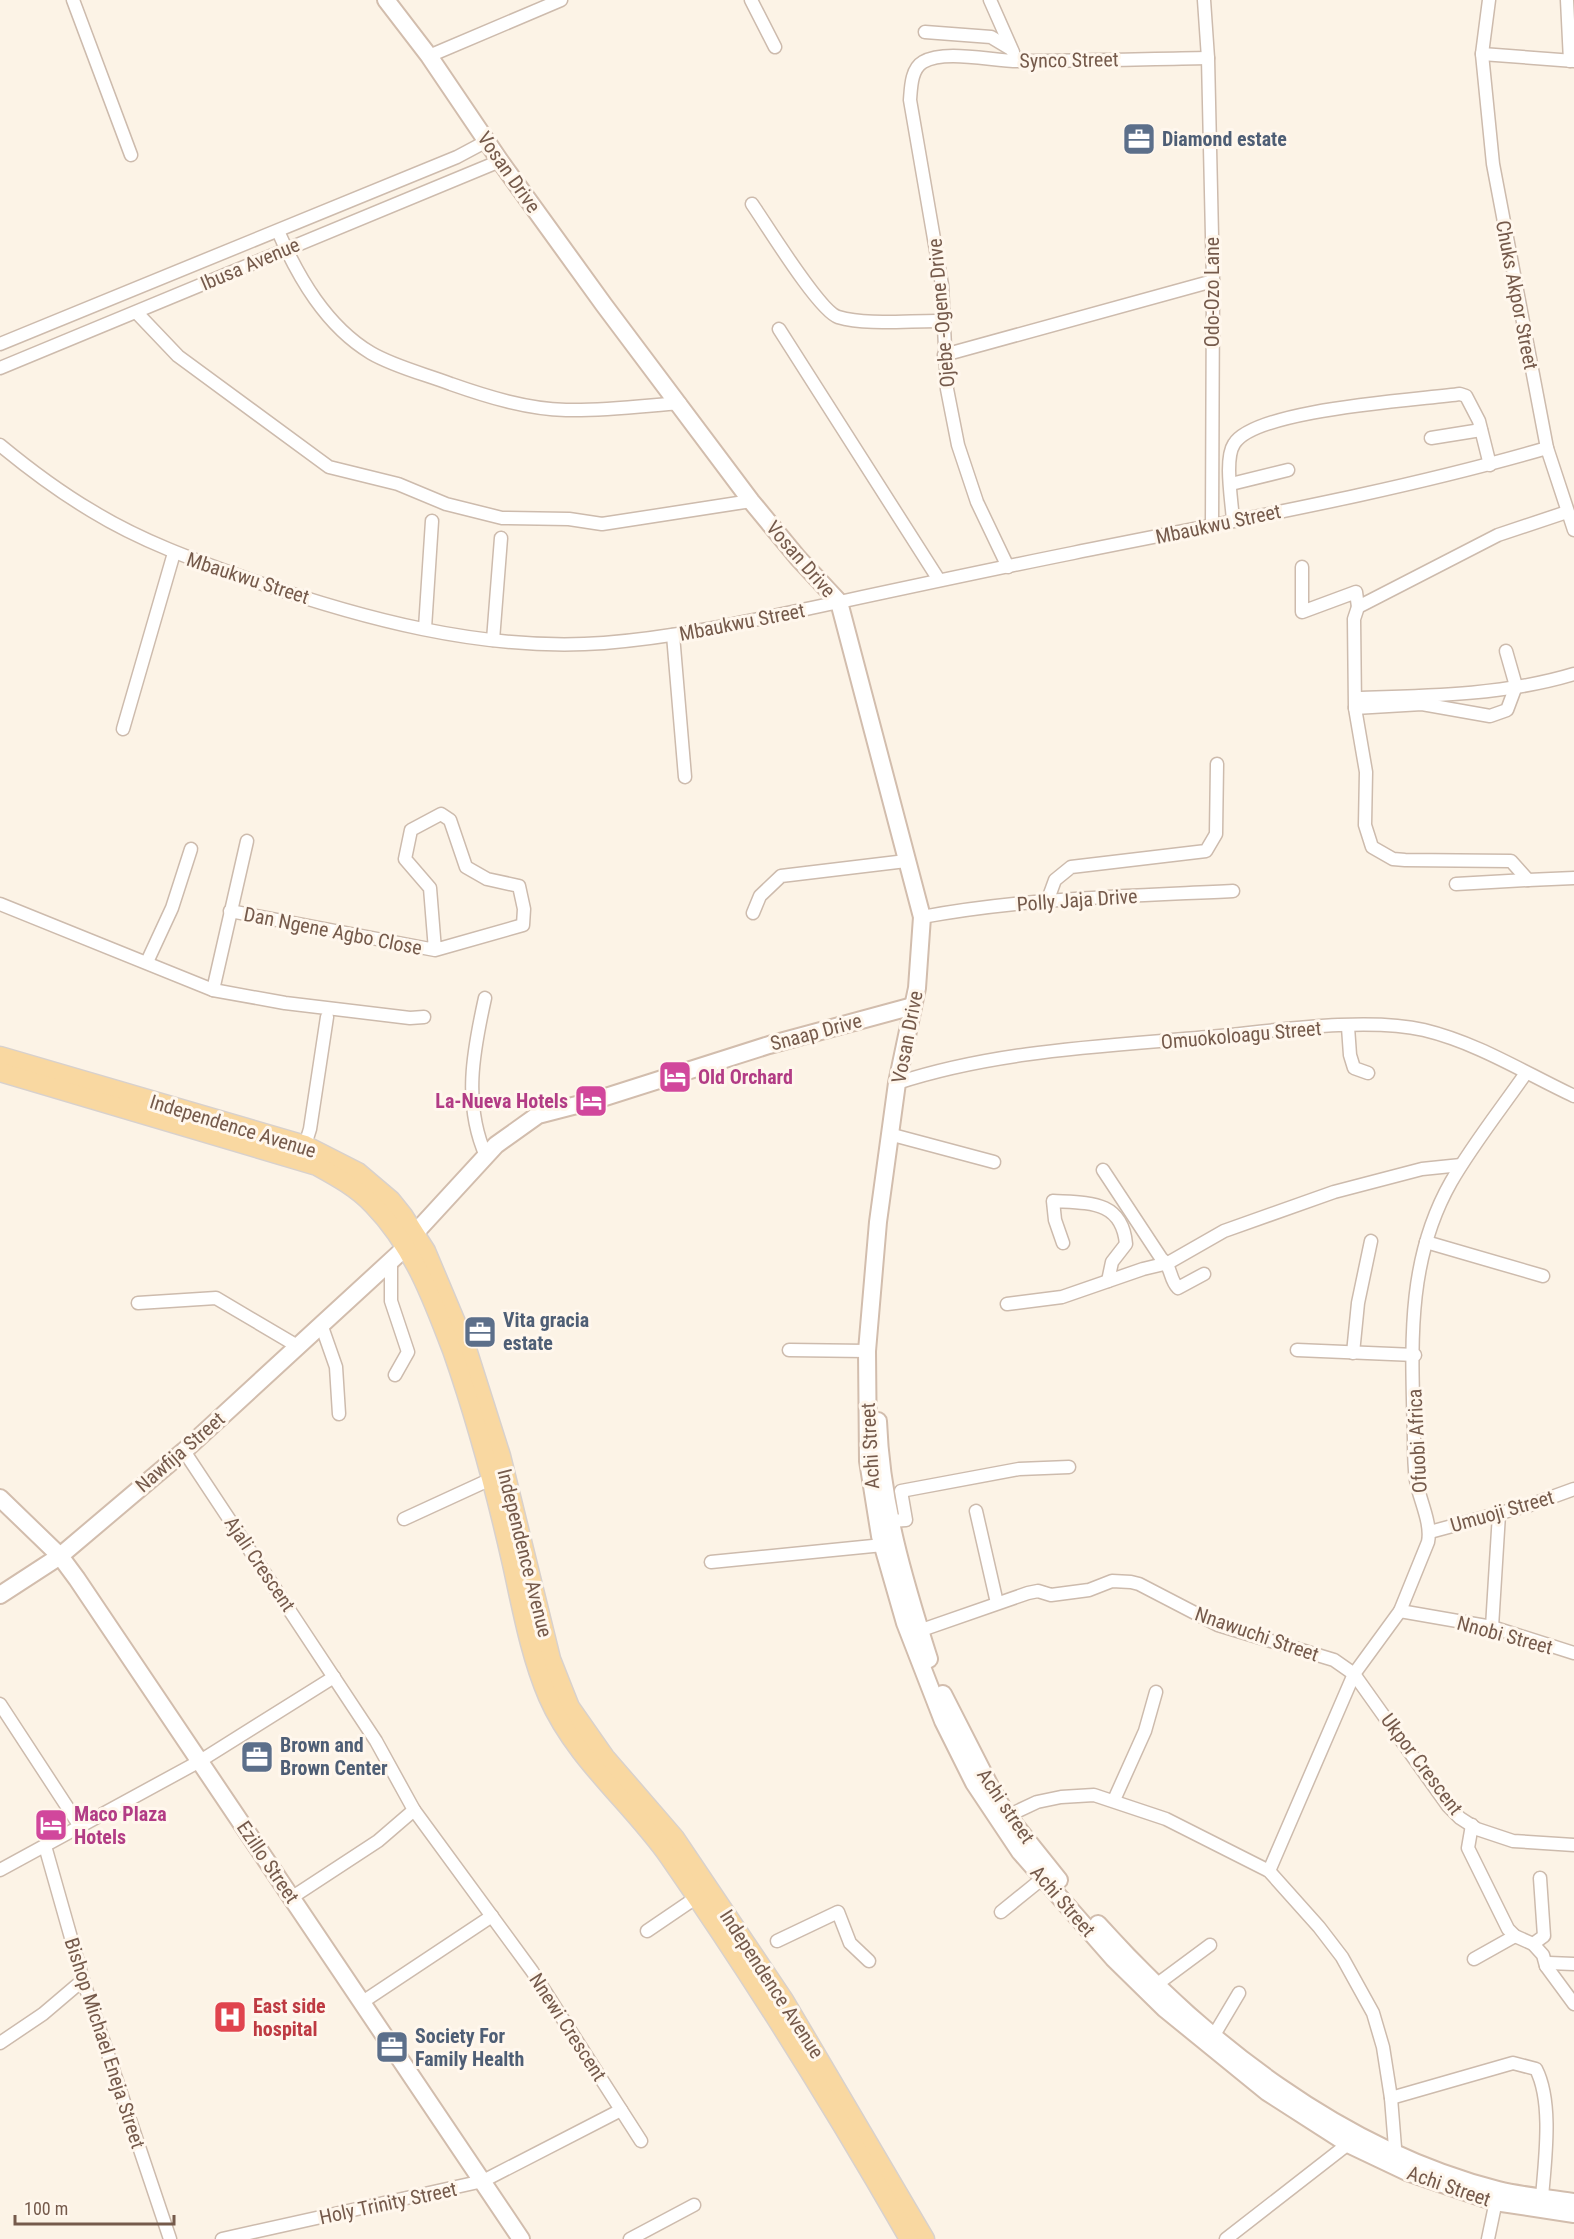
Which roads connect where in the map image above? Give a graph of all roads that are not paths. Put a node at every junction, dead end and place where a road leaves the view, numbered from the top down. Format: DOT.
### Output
graph roads {
  1 [pos="72,0"];
  2 [pos="386,0"];
  3 [pos="561,0"];
  4 [pos="751,0"];
  5 [pos="990,0"];
  6 [pos="1204,0"];
  7 [pos="1489,0"];
  8 [pos="1567,0"];
  9 [pos="925,32"];
  10 [pos="775,47"];
  11 [pos="1011,49"];
  12 [pos="1482,54"];
  13 [pos="429,56"];
  14 [pos="1208,58"];
  15 [pos="930,59"];
  16 [pos="1018,61"];
  17 [pos="1572,61"];
  18 [pos="487,141"];
  19 [pos="131,155"];
  20 [pos="500,161"];
  21 [pos="752,204"];
  22 [pos="278,231"];
  23 [pos="286,250"];
  24 [pos="1213,281"];
  25 [pos="137,313"];
  26 [pos="944,321"];
  27 [pos="779,329"];
  28 [pos="0,344"];
  29 [pos="944,355"];
  30 [pos="0,369"];
  31 [pos="680,403"];
  32 [pos="1480,430"];
  33 [pos="1431,438"];
  34 [pos="0,445"];
  35 [pos="1547,448"];
  36 [pos="1490,465"];
  37 [pos="1288,470"];
  38 [pos="1231,484"];
  39 [pos="751,501"];
  40 [pos="1567,512"];
  41 [pos="432,521"];
  42 [pos="1233,521"];
  43 [pos="1212,526"];
  44 [pos="1574,530"];
  45 [pos="501,537"];
  46 [pos="174,553"];
  47 [pos="1008,567"];
  48 [pos="1302,567"];
  49 [pos="939,580"];
  50 [pos="839,602"];
  51 [pos="1358,606"];
  52 [pos="425,628"];
  53 [pos="673,635"];
  54 [pos="493,640"];
  55 [pos="1506,651"];
  56 [pos="1574,674"];
  57 [pos="1516,686"];
  58 [pos="1355,703"];
  59 [pos="123,729"];
  60 [pos="1218,764"];
  61 [pos="685,777"];
  62 [pos="247,841"];
  63 [pos="191,849"];
  64 [pos="906,861"];
  65 [pos="1574,878"];
  66 [pos="1528,880"];
  67 [pos="1456,884"];
  68 [pos="1233,891"];
  69 [pos="1047,902"];
  70 [pos="0,904"];
  71 [pos="230,911"];
  72 [pos="753,913"];
  73 [pos="922,917"];
  74 [pos="435,950"];
  75 [pos="147,962"];
  76 [pos="213,990"];
  77 [pos="485,999"];
  78 [pos="913,1006"];
  79 [pos="327,1017"];
  80 [pos="424,1017"];
  81 [pos="1348,1027"];
  82 [pos="0,1056"];
  83 [pos="0,1072"];
  84 [pos="1368,1073"];
  85 [pos="1526,1073"];
  86 [pos="897,1083"];
  87 [pos="1574,1096"];
  88 [pos="889,1134"];
  89 [pos="305,1145"];
  90 [pos="486,1156"];
  91 [pos="994,1162"];
  92 [pos="1461,1165"];
  93 [pos="1103,1170"];
  94 [pos="411,1240"];
  95 [pos="1371,1241"];
  96 [pos="1426,1242"];
  97 [pos="1063,1243"];
  98 [pos="391,1263"];
  99 [pos="1168,1263"];
  100 [pos="1203,1274"];
  101 [pos="1543,1276"];
  102 [pos="1108,1281"];
  103 [pos="138,1303"];
  104 [pos="1007,1305"];
  105 [pos="322,1327"];
  106 [pos="868,1343"];
  107 [pos="299,1347"];
  108 [pos="789,1350"];
  109 [pos="1297,1350"];
  110 [pos="1353,1353"];
  111 [pos="1414,1355"];
  112 [pos="395,1375"];
  113 [pos="339,1414"];
  114 [pos="184,1451"];
  115 [pos="494,1458"];
  116 [pos="1068,1467"];
  117 [pos="491,1479"];
  118 [pos="1574,1489"];
  119 [pos="0,1498"];
  120 [pos="976,1511"];
  121 [pos="1499,1514"];
  122 [pos="404,1519"];
  123 [pos="890,1521"];
  124 [pos="1430,1532"];
  125 [pos="883,1545"];
  126 [pos="60,1556"];
  127 [pos="711,1562"];
  128 [pos="0,1595"];
  129 [pos="997,1603"];
  130 [pos="1400,1611"];
  131 [pos="1492,1627"];
  132 [pos="914,1632"];
  133 [pos="538,1641"];
  134 [pos="1574,1653"];
  135 [pos="1354,1674"];
  136 [pos="334,1677"];
  137 [pos="1156,1692"];
  138 [pos="0,1704"];
  139 [pos="376,1741"];
  140 [pos="200,1761"];
  141 [pos="1114,1800"];
  142 [pos="414,1810"];
  143 [pos="1002,1818"];
  144 [pos="79,1825"];
  145 [pos="1472,1825"];
  146 [pos="668,1843"];
  147 [pos="1574,1845"];
  148 [pos="45,1846"];
  149 [pos="0,1870"];
  150 [pos="1269,1871"];
  151 [pos="1043,1878"];
  152 [pos="1540,1878"];
  153 [pos="697,1897"];
  154 [pos="291,1898"];
  155 [pos="1001,1912"];
  156 [pos="492,1916"];
  157 [pos="647,1930"];
  158 [pos="1515,1936"];
  159 [pos="777,1941"];
  160 [pos="1533,1944"];
  161 [pos="1210,1945"];
  162 [pos="1474,1959"];
  163 [pos="869,1961"];
  164 [pos="1574,1965"];
  165 [pos="1546,1966"];
  166 [pos="83,1980"];
  167 [pos="1156,1985"];
  168 [pos="1239,1993"];
  169 [pos="361,2003"];
  170 [pos="777,2003"];
  171 [pos="1574,2004"];
  172 [pos="1214,2035"];
  173 [pos="0,2043"];
  174 [pos="1390,2098"];
  175 [pos="621,2110"];
  176 [pos="641,2141"];
  177 [pos="1348,2144"];
  178 [pos="1395,2160"];
  179 [pos="483,2181"];
  180 [pos="1497,2196"];
  181 [pos="1542,2197"];
  182 [pos="1574,2202"];
  183 [pos="694,2205"];
  184 [pos="1574,2214"];
  185 [pos="170,2239"];
  186 [pos="222,2239"];
  187 [pos="521,2239"];
  188 [pos="630,2239"];
  189 [pos="909,2239"];
  190 [pos="926,2239"];
  191 [pos="1226,2239"];
  192 [pos="1488,2239"];
  1 -- 19 [label="street"];
  2 -- 13 [label="street, Vosan Drive"];
  3 -- 13 [label="street"];
  4 -- 10 [label="street"];
  5 -- 11 [label="street"];
  6 -- 14 [label="street, Odo-Ozo Lane"];
  7 -- 12 [label="street, Chuks Akpor Street"];
  8 -- 17 [label="street"];
  9 -- 11 [label="street"];
  11 -- 16 [label="street"];
  12 -- 17 [label="street"];
  12 -- 35 [label="street, Chuks Akpor Street"];
  13 -- 18 [label="street, Vosan Drive"];
  14 -- 16 [label="street, Synco Street"];
  14 -- 24 [label="street, Odo-Ozo Lane"];
  15 -- 16 [label="street, Synco Street"];
  15 -- 26 [label="street, Ojebe -Ogene Drive"];
  18 -- 20 [label="street, Vosan Drive"];
  18 -- 22 [label="street, Ibusa Avenue"];
  20 -- 23 [label="street, Ibusa Avenue"];
  20 -- 31 [label="street, Vosan Drive"];
  21 -- 26 [label="street"];
  22 -- 23 [label="street"];
  22 -- 28 [label="street, Ibusa Avenue"];
  23 -- 25 [label="street, Ibusa Avenue"];
  23 -- 31 [label="street"];
  24 -- 29 [label="street"];
  24 -- 43 [label="street, Odo-Ozo Lane"];
  25 -- 30 [label="street, Ibusa Avenue"];
  25 -- 39 [label="street"];
  26 -- 29 [label="street, Ojebe -Ogene Drive"];
  27 -- 49 [label="street"];
  29 -- 47 [label="street, Ojebe -Ogene Drive"];
  31 -- 39 [label="street, Vosan Drive"];
  32 -- 33 [label="street"];
  32 -- 36 [label="street"];
  32 -- 38 [label="street"];
  34 -- 46 [label="street, Mbaukwu Street"];
  35 -- 36 [label="street, Mbaukwu Street"];
  35 -- 40 [label="street, Chuks Akpor Street"];
  36 -- 42 [label="street, Mbaukwu Street"];
  37 -- 38 [label="street"];
  38 -- 42 [label="street"];
  39 -- 50 [label="street, Vosan Drive"];
  40 -- 44 [label="street, Chuks Akpor Street"];
  40 -- 51 [label="street"];
  41 -- 52 [label="street"];
  42 -- 43 [label="street, Mbaukwu Street"];
  43 -- 47 [label="street, Mbaukwu Street"];
  45 -- 54 [label="street"];
  46 -- 52 [label="street, Mbaukwu Street"];
  46 -- 59 [label="street"];
  47 -- 49 [label="street, Mbaukwu Street"];
  48 -- 51 [label="street"];
  49 -- 50 [label="street, Mbaukwu Street"];
  50 -- 53 [label="street, Mbaukwu Street"];
  50 -- 64 [label="street, Vosan Drive"];
  51 -- 58 [label="street"];
  52 -- 54 [label="street, Mbaukwu Street"];
  53 -- 54 [label="street, Mbaukwu Street"];
  53 -- 61 [label="street"];
  55 -- 57 [label="street"];
  56 -- 57 [label="street"];
  57 -- 58 [label="street"];
  57 -- 58 [label="street"];
  58 -- 66 [label="street"];
  60 -- 69 [label="street"];
  62 -- 71 [label="street"];
  63 -- 75 [label="street"];
  64 -- 72 [label="street"];
  64 -- 73 [label="street, Vosan Drive"];
  65 -- 66 [label="street"];
  66 -- 67 [label="street"];
  68 -- 69 [label="street, Polly Jaja Drive"];
  69 -- 73 [label="street, Polly Jaja Drive"];
  70 -- 75 [label="street"];
  71 -- 74 [label="street, Dan Ngene Agbo Close"];
  71 -- 76 [label="street"];
  73 -- 78 [label="street, Vosan Drive"];
  74 -- 74 [label="street"];
  75 -- 76 [label="street"];
  76 -- 80 [label="street"];
  77 -- 90 [label="street"];
  78 -- 86 [label="street, Vosan Drive"];
  78 -- 90 [label="street, Snaap Drive"];
  79 -- 89 [label="street"];
  81 -- 84 [label="street"];
  81 -- 85 [label="street, Omuokoloagu Street"];
  81 -- 86 [label="street, Omuokoloagu Street"];
  82 -- 89 [label="main road, Independence Avenue"];
  83 -- 94 [label="main road, Independence Avenue"];
  85 -- 87 [label="street, Omuokoloagu Street"];
  85 -- 92 [label="street, Ofuobi Africa"];
  86 -- 88 [label="street, Vosan Drive"];
  88 -- 91 [label="street"];
  88 -- 106 [label="street, Vosan Drive"];
  89 -- 94 [label="main road, Independence Avenue"];
  90 -- 94 [label="street, Snaap Drive"];
  92 -- 96 [label="street, Ofuobi Africa"];
  92 -- 99 [label="street"];
  93 -- 99 [label="street"];
  94 -- 98 [label="street, Nawfija Street"];
  94 -- 115 [label="main road, Independence Avenue"];
  95 -- 110 [label="street"];
  96 -- 101 [label="street"];
  96 -- 111 [label="street, Ofuobi Africa"];
  97 -- 102 [label="street"];
  98 -- 105 [label="street, Nawfija Street"];
  98 -- 112 [label="street"];
  99 -- 100 [label="street"];
  99 -- 102 [label="street"];
  102 -- 104 [label="street"];
  103 -- 107 [label="street"];
  105 -- 107 [label="street, Nawfija Street"];
  105 -- 113 [label="street"];
  106 -- 108 [label="street"];
  106 -- 123 [label="street, Achi street"];
  106 -- 125 [label="street, Achi Street"];
  107 -- 114 [label="street, Nawfija Street"];
  109 -- 110 [label="street"];
  110 -- 111 [label="street"];
  111 -- 124 [label="street, Ofuobi Africa"];
  114 -- 126 [label="street, Nawfija Street"];
  114 -- 136 [label="street, Ajali Crescent"];
  115 -- 117 [label="main road, Independence Avenue"];
  115 -- 133 [label="main road, Independence Avenue"];
  116 -- 123 [label="street"];
  117 -- 122 [label="street"];
  117 -- 133 [label="main road, Independence Avenue"];
  118 -- 121 [label="street, Umuoji Street"];
  119 -- 126 [label="street, Ezillo Street"];
  120 -- 129 [label="street"];
  121 -- 124 [label="street, Umuoji Street"];
  121 -- 131 [label="street"];
  123 -- 132 [label="street, Achi street"];
  124 -- 130 [label="street"];
  125 -- 127 [label="street"];
  125 -- 132 [label="street, Achi Street"];
  126 -- 128 [label="street, Nawfija Street"];
  126 -- 140 [label="street, Ezillo Street"];
  129 -- 132 [label="street, Nnawuchi Street"];
  129 -- 135 [label="street, Nnawuchi Street"];
  130 -- 131 [label="street, Nnobi Street"];
  130 -- 135 [label="street"];
  131 -- 134 [label="street, Nnobi Street"];
  132 -- 143 [label="street, Achi Street"];
  133 -- 146 [label="main road, Independence Avenue"];
  135 -- 145 [label="street, Ukpor Crescent"];
  135 -- 150 [label="street"];
  136 -- 139 [label="street, Ajali Crescent"];
  136 -- 140 [label="street"];
  137 -- 141 [label="street"];
  138 -- 144 [label="street"];
  139 -- 142 [label="street, Nnewi Crescent"];
  140 -- 144 [label="street"];
  140 -- 154 [label="street, Ezillo Street"];
  141 -- 143 [label="street"];
  141 -- 150 [label="street"];
  142 -- 154 [label="street"];
  142 -- 156 [label="street, Nnewi Crescent"];
  143 -- 151 [label="street, Achi Street"];
  143 -- 167 [label="street, Achi street"];
  144 -- 148 [label="street"];
  145 -- 147 [label="street, Ukpor Crescent"];
  145 -- 158 [label="street"];
  146 -- 153 [label="main road, Independence Avenue"];
  146 -- 170 [label="main road, Independence Avenue"];
  148 -- 149 [label="street"];
  148 -- 166 [label="street, Bishop Michael Eneja Street"];
  150 -- 174 [label="street"];
  151 -- 155 [label="street"];
  151 -- 177 [label="street, Achi Street"];
  152 -- 160 [label="street"];
  153 -- 157 [label="street"];
  153 -- 170 [label="main road, Independence Avenue"];
  154 -- 169 [label="street, Ezillo Street"];
  156 -- 169 [label="street"];
  156 -- 175 [label="street, Nnewi Crescent"];
  158 -- 160 [label="street"];
  158 -- 162 [label="street"];
  159 -- 163 [label="street"];
  160 -- 165 [label="street"];
  161 -- 167 [label="street"];
  164 -- 165 [label="street"];
  165 -- 171 [label="street"];
  166 -- 173 [label="street"];
  166 -- 185 [label="street, Bishop Michael Eneja Street"];
  167 -- 172 [label="street, Achi street"];
  168 -- 172 [label="street"];
  169 -- 179 [label="street, Ezillo Street"];
  170 -- 189 [label="main road, Independence Avenue"];
  170 -- 190 [label="main road, Independence Avenue"];
  172 -- 178 [label="street, Achi street"];
  174 -- 178 [label="street"];
  174 -- 181 [label="street"];
  175 -- 176 [label="street, Nnewi Crescent"];
  175 -- 179 [label="street, Holy Trinity Street"];
  177 -- 178 [label="street, Achi Street"];
  177 -- 191 [label="street"];
  178 -- 180 [label="street, Achi Street"];
  179 -- 186 [label="street, Holy Trinity Street"];
  179 -- 187 [label="street, Ezillo Street"];
  180 -- 181 [label="street, Achi street"];
  180 -- 184 [label="street, Achi Street"];
  180 -- 192 [label="street"];
  181 -- 182 [label="street, Achi street"];
  183 -- 188 [label="street"];
}
